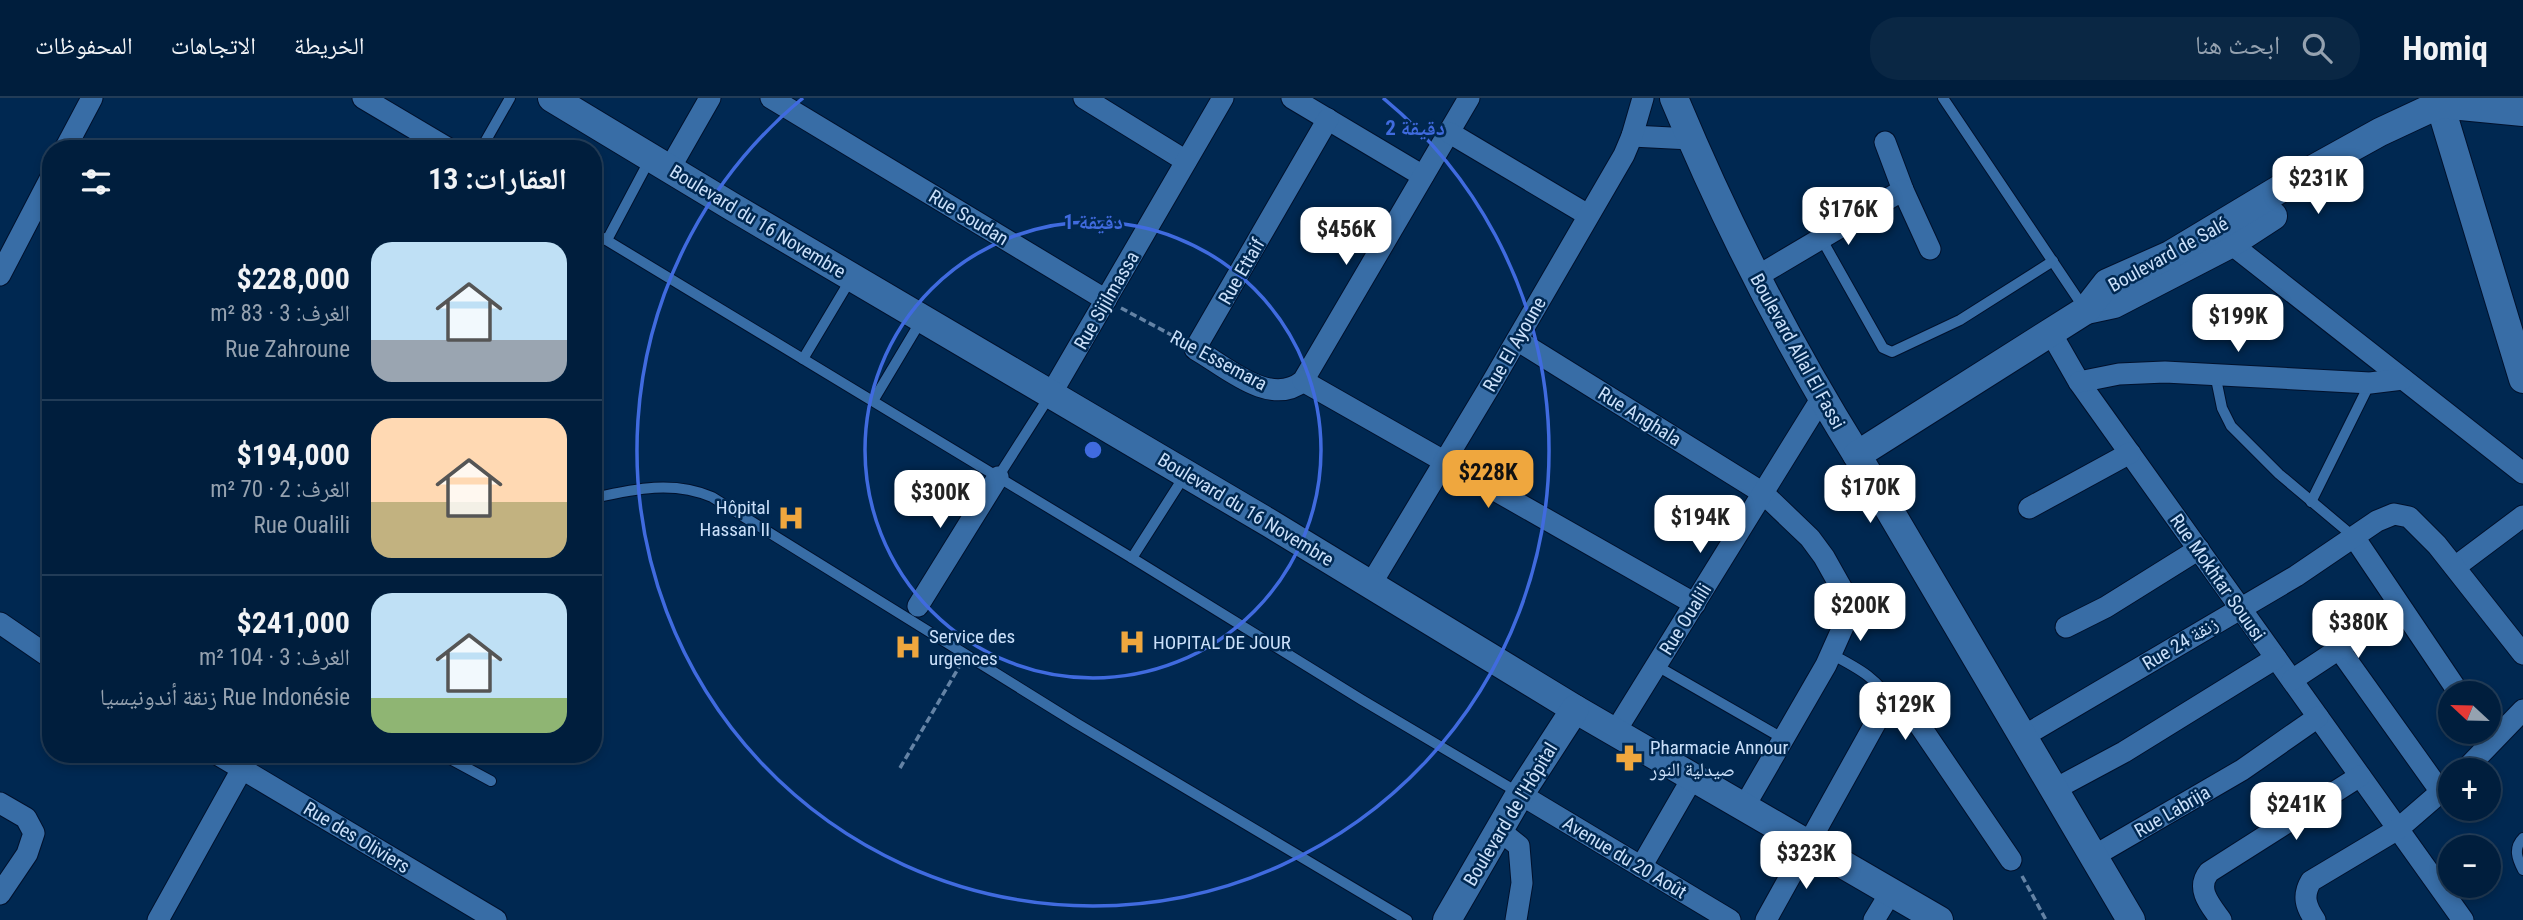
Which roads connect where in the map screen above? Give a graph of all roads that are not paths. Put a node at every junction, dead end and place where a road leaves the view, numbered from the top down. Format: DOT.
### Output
graph roads {
  1 [pos="92,98"];
  2 [pos="363,98"];
  3 [pos="510,98"];
  4 [pos="552,98"];
  5 [pos="710,98"];
  6 [pos="771,98"];
  7 [pos="1084,98"];
  8 [pos="1223,98"];
  9 [pos="1292,98"];
  10 [pos="1469,98"];
  11 [pos="1643,98"];
  12 [pos="1674,98"];
  13 [pos="1943,98"];
  14 [pos="385,103"];
  15 [pos="2442,108"];
  16 [pos="2523,112"];
  17 [pos="1328,119"];
  18 [pos="2523,131"];
  19 [pos="1450,133"];
  20 [pos="1632,136"];
  21 [pos="1692,139"];
  22 [pos="70,140"];
  23 [pos="436,140"];
  24 [pos="486,140"];
  25 [pos="1885,142"];
  26 [pos="1186,161"];
  27 [pos="660,163"];
  28 [pos="1423,176"];
  29 [pos="1903,190"];
  30 [pos="42,194"];
  31 [pos="1588,215"];
  32 [pos="602,237"];
  33 [pos="2222,237"];
  34 [pos="1821,238"];
  35 [pos="607,240"];
  36 [pos="1930,249"];
  37 [pos="2053,261"];
  38 [pos="0,275"];
  39 [pos="853,277"];
  40 [pos="1756,277"];
  41 [pos="1106,300"];
  42 [pos="2085,310"];
  43 [pos="922,319"];
  44 [pos="2051,333"];
  45 [pos="1517,340"];
  46 [pos="1195,349"];
  47 [pos="803,359"];
  48 [pos="2215,374"];
  49 [pos="2403,379"];
  50 [pos="2523,379"];
  51 [pos="1303,381"];
  52 [pos="2080,382"];
  53 [pos="2370,383"];
  54 [pos="1051,394"];
  55 [pos="1821,399"];
  56 [pos="873,401"];
  57 [pos="2130,453"];
  58 [pos="1857,455"];
  59 [pos="1445,460"];
  60 [pos="2523,473"];
  61 [pos="1185,474"];
  62 [pos="998,477"];
  63 [pos="1763,494"];
  64 [pos="602,496"];
  65 [pos="2311,502"];
  66 [pos="2029,508"];
  67 [pos="2523,516"];
  68 [pos="2354,537"];
  69 [pos="2199,549"];
  70 [pos="1132,558"];
  71 [pos="2455,567"];
  72 [pos="1371,584"];
  73 [pos="1695,604"];
  74 [pos="2398,604"];
  75 [pos="918,606"];
  76 [pos="2240,608"];
  77 [pos="0,623"];
  78 [pos="2066,627"];
  79 [pos="2339,649"];
  80 [pos="42,651"];
  81 [pos="1831,654"];
  82 [pos="2523,654"];
  83 [pos="2276,658"];
  84 [pos="1657,666"];
  85 [pos="2292,680"];
  86 [pos="2451,681"];
  87 [pos="1894,708"];
  88 [pos="1575,709"];
  89 [pos="2319,718"];
  90 [pos="2521,718"];
  91 [pos="2501,730"];
  92 [pos="1615,732"];
  93 [pos="2024,736"];
  94 [pos="1782,738"];
  95 [pos="2485,744"];
  96 [pos="2474,758"];
  97 [pos="242,763"];
  98 [pos="245,763"];
  99 [pos="458,763"];
  100 [pos="2360,776"];
  101 [pos="1693,778"];
  102 [pos="2438,779"];
  103 [pos="491,781"];
  104 [pos="2055,789"];
  105 [pos="1520,794"];
  106 [pos="2438,794"];
  107 [pos="0,803"];
  108 [pos="1744,807"];
  109 [pos="2398,829"];
  110 [pos="1499,830"];
  111 [pos="2523,838"];
  112 [pos="1808,843"];
  113 [pos="2094,856"];
  114 [pos="2011,860"];
  115 [pos="1641,867"];
  116 [pos="2523,870"];
  117 [pos="1891,892"];
  118 [pos="0,894"];
  119 [pos="162,919"];
  120 [pos="496,920"];
  121 [pos="1407,920"];
  122 [pos="1447,920"];
  123 [pos="1516,920"];
  124 [pos="1730,920"];
  125 [pos="1766,920"];
  126 [pos="1874,920"];
  127 [pos="1939,920"];
  128 [pos="2131,920"];
  129 [pos="2221,920"];
  130 [pos="2315,920"];
  131 [pos="2463,920"];
  1 -- 22 [label="street"];
  2 -- 14 [label="street"];
  3 -- 24 [label="lane"];
  4 -- 27 [label="street, Boulevard du 16 Novembre"];
  5 -- 27 [label="street"];
  6 -- 41 [label="street, Rue Soudan"];
  7 -- 26 [label="street"];
  8 -- 26 [label="street, Rue Sijilmassa"];
  9 -- 17 [label="street"];
  10 -- 19 [label="street"];
  11 -- 20 [label="street, Rue El Ayoune"];
  12 -- 21 [label="street, Boulevard Allal El Fassi"];
  13 -- 37 [label="lane"];
  14 -- 23 [label="street"];
  15 -- 16 [label="street"];
  15 -- 18 [label="street"];
  15 -- 33 [label="street, Boulevard de Salé"];
  15 -- 50 [label="street"];
  17 -- 28 [label="street"];
  17 -- 46 [label="street, Rue Ettaif"];
  19 -- 28 [label="street"];
  19 -- 31 [label="street"];
  20 -- 21 [label="street"];
  20 -- 31 [label="street, Rue El Ayoune"];
  21 -- 40 [label="street, Boulevard Allal El Fassi"];
  25 -- 29 [label="street"];
  26 -- 41 [label="street, Rue Sijilmassa"];
  27 -- 35 [label="lane"];
  27 -- 39 [label="street, Boulevard du 16 Novembre"];
  28 -- 51 [label="street"];
  29 -- 34 [label="street"];
  29 -- 36 [label="street"];
  30 -- 38 [label="street"];
  31 -- 45 [label="street, Rue El Ayoune"];
  32 -- 35 [label="lane"];
  33 -- 42 [label="street, Boulevard de Salé"];
  33 -- 49 [label="street"];
  34 -- 37 [label="lane"];
  34 -- 40 [label="street"];
  35 -- 47 [label="lane"];
  37 -- 42 [label="lane"];
  39 -- 43 [label="street, Boulevard du 16 Novembre"];
  39 -- 47 [label="lane"];
  40 -- 55 [label="street, Boulevard Allal El Fassi"];
  41 -- 54 [label="street, Rue Sijilmassa"];
  42 -- 44 [label="street, Boulevard de Salé"];
  43 -- 54 [label="street, Boulevard du 16 Novembre"];
  43 -- 56 [label="lane"];
  44 -- 52 [label="street, Rue Mokhtar Souusi"];
  44 -- 58 [label="street, Boulevard de Salé"];
  45 -- 59 [label="street, Rue El Ayoune"];
  45 -- 63 [label="street, Rue Anghala"];
  46 -- 51 [label="street, Rue Essemara"];
  47 -- 56 [label="lane"];
  48 -- 52 [label="street"];
  48 -- 53 [label="street"];
  48 -- 65 [label="lane"];
  49 -- 53 [label="street"];
  49 -- 60 [label="street"];
  51 -- 59 [label="street"];
  52 -- 57 [label="street, Rue Mokhtar Souusi"];
  53 -- 65 [label="lane"];
  54 -- 61 [label="street, Boulevard du 16 Novembre"];
  54 -- 62 [label="lane"];
  55 -- 58 [label="street, Boulevard Allal El Fassi"];
  55 -- 63 [label="street, Rue Oualili"];
  56 -- 62 [label="lane"];
  57 -- 66 [label="street"];
  57 -- 69 [label="street, Rue Mokhtar Souusi"];
  58 -- 93 [label="street, Boulevard Allal El Fassi"];
  59 -- 72 [label="street, Rue El Ayoune"];
  59 -- 73 [label="street"];
  61 -- 70 [label="lane"];
  61 -- 72 [label="street, Boulevard du 16 Novembre"];
  62 -- 70 [label="lane"];
  62 -- 75 [label="street"];
  63 -- 73 [label="street, Rue Oualili"];
  63 -- 81 [label="street, Rue Anghala"];
  64 -- 121 [label="lane"];
  65 -- 68 [label="lane"];
  67 -- 71 [label="street"];
  68 -- 71 [label="street, Rue 24 زنقة"];
  68 -- 74 [label="street"];
  68 -- 76 [label="street, Rue 24 زنقة"];
  69 -- 76 [label="street, Rue Mokhtar Souusi"];
  69 -- 78 [label="street"];
  70 -- 105 [label="lane"];
  71 -- 82 [label="street"];
  72 -- 88 [label="street, Boulevard du 16 Novembre"];
  73 -- 84 [label="street, Rue Oualili"];
  74 -- 79 [label="street"];
  74 -- 86 [label="street"];
  76 -- 83 [label="street, Rue Mokhtar Souusi"];
  76 -- 93 [label="street, Rue 24 زنقة"];
  77 -- 80 [label="street"];
  79 -- 85 [label="street"];
  79 -- 102 [label="street"];
  81 -- 87 [label="lane"];
  81 -- 94 [label="street, Rue Anghala"];
  83 -- 85 [label="street, Rue Mokhtar Souusi"];
  83 -- 104 [label="street"];
  84 -- 92 [label="street, Rue Oualili"];
  84 -- 94 [label="lane"];
  85 -- 89 [label="street, Rue Mokhtar Souusi"];
  87 -- 112 [label="street"];
  87 -- 114 [label="street"];
  88 -- 92 [label="street, Boulevard du 16 Novembre"];
  88 -- 105 [label="street, Boulevard de l'Hôpital"];
  89 -- 100 [label="street, Rue Mokhtar Souusi"];
  89 -- 113 [label="street, Rue Labrija"];
  90 -- 91 [label="street"];
  92 -- 101 [label="street, Boulevard du 16 Novembre"];
  93 -- 104 [label="street, Boulevard Allal El Fassi"];
  94 -- 108 [label="street, Rue Anghala"];
  95 -- 96 [label="street"];
  97 -- 119 [label="street"];
  98 -- 120 [label="street, Rue des Oliviers"];
  99 -- 103 [label="lane"];
  100 -- 109 [label="street, Rue Mokhtar Souusi"];
  100 -- 129 [label="street"];
  101 -- 108 [label="street, Boulevard du 16 Novembre"];
  101 -- 115 [label="street"];
  104 -- 113 [label="street, Boulevard Allal El Fassi"];
  105 -- 110 [label="street, Boulevard de l'Hôpital"];
  105 -- 115 [label="street, Avenue du 20 Août"];
  106 -- 109 [label="street"];
  107 -- 118 [label="street"];
  108 -- 112 [label="street, Boulevard du 16 Novembre"];
  109 -- 130 [label="street"];
  109 -- 131 [label="street, Rue Mokhtar Souusi"];
  110 -- 122 [label="street, Boulevard de l'Hôpital"];
  110 -- 123 [label="street"];
  111 -- 116 [label="lane"];
  112 -- 117 [label="street, Boulevard du 16 Novembre"];
  112 -- 125 [label="street"];
  113 -- 128 [label="street, Boulevard Allal El Fassi"];
  115 -- 124 [label="street, Avenue du 20 Août"];
  117 -- 126 [label="street"];
  117 -- 127 [label="street, Boulevard du 16 Novembre"];
}
